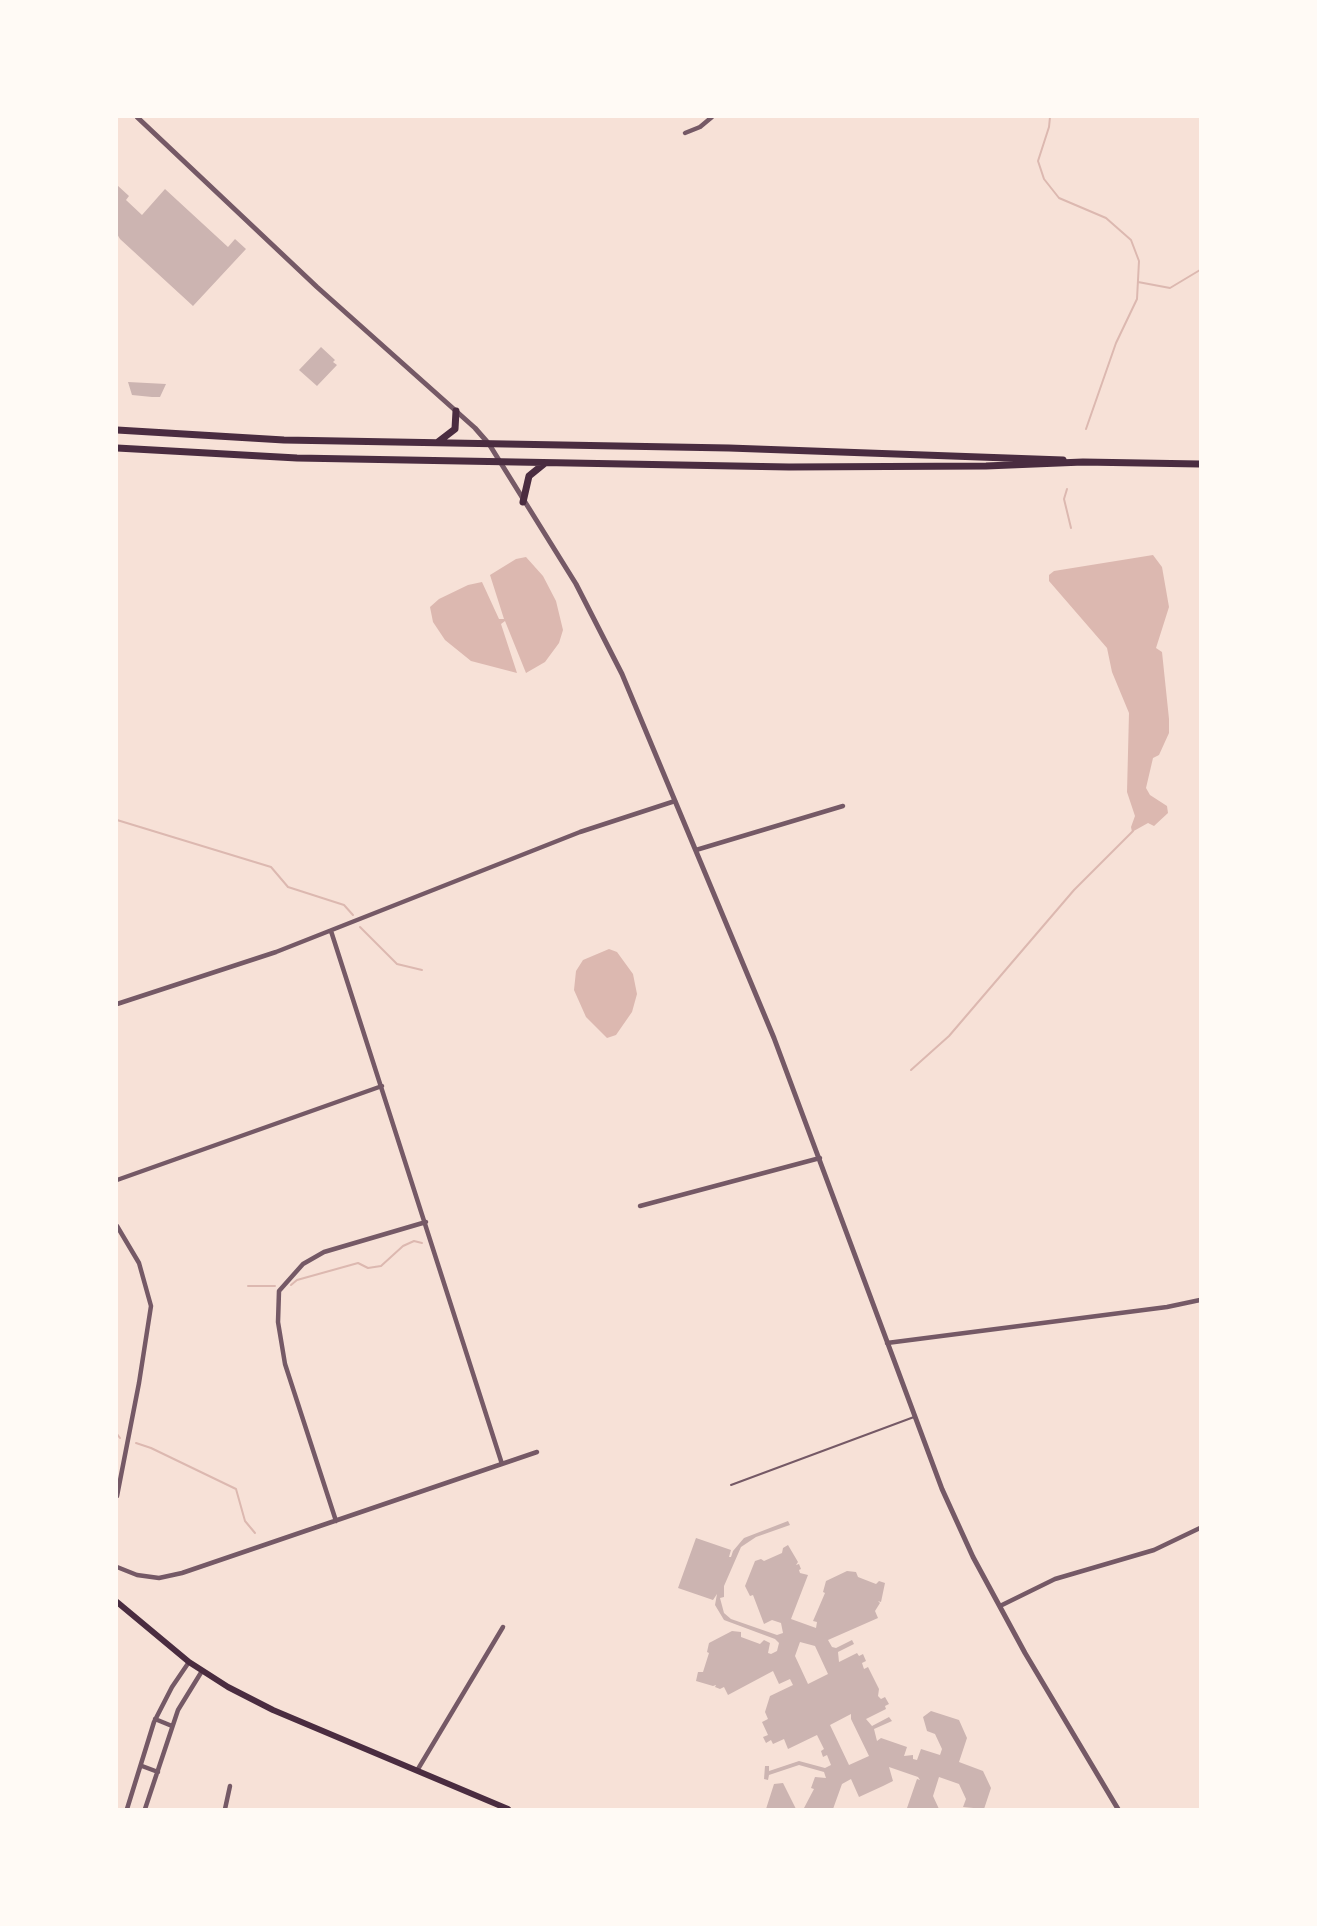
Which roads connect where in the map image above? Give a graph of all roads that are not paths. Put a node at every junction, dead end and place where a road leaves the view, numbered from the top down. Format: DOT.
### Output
graph roads {
  1 [pos="137,117"];
  2 [pos="712,117"];
  3 [pos="686,133"];
  4 [pos="456,411"];
  5 [pos="117,430"];
  6 [pos="436,443"];
  7 [pos="489,444"];
  8 [pos="117,448"];
  9 [pos="498,462"];
  10 [pos="546,462"];
  11 [pos="1083,462"];
  12 [pos="1200,464"];
  13 [pos="523,502"];
  14 [pos="675,801"];
  15 [pos="843,806"];
  16 [pos="696,849"];
  17 [pos="331,931"];
  18 [pos="117,1004"];
  19 [pos="382,1086"];
  20 [pos="820,1158"];
  21 [pos="117,1180"];
  22 [pos="640,1206"];
  23 [pos="426,1222"];
  24 [pos="117,1226"];
  25 [pos="1200,1300"];
  26 [pos="887,1343"];
  27 [pos="914,1418"];
  28 [pos="537,1452"];
  29 [pos="502,1464"];
  30 [pos="731,1485"];
  31 [pos="117,1496"];
  32 [pos="336,1521"];
  33 [pos="1200,1528"];
  34 [pos="117,1568"];
  35 [pos="117,1602"];
  36 [pos="1000,1606"];
  37 [pos="503,1627"];
  38 [pos="189,1662"];
  39 [pos="202,1671"];
  40 [pos="155,1719"];
  41 [pos="172,1726"];
  42 [pos="142,1766"];
  43 [pos="418,1769"];
  44 [pos="158,1772"];
  45 [pos="230,1786"];
  46 [pos="127,1809"];
  47 [pos="145,1809"];
  48 [pos="225,1809"];
  49 [pos="508,1809"];
  50 [pos="1118,1809"];
  1 -- 4 [label="street"];
  2 -- 3 [label="street"];
  4 -- 6 [label="highway"];
  4 -- 7 [label="street"];
  5 -- 6 [label="highway"];
  6 -- 7 [label="highway"];
  7 -- 9 [label="street"];
  7 -- 11 [label="highway"];
  8 -- 9 [label="highway"];
  9 -- 10 [label="highway"];
  9 -- 13 [label="street"];
  10 -- 11 [label="highway"];
  10 -- 13 [label="highway"];
  11 -- 12 [label="highway"];
  13 -- 14 [label="street"];
  14 -- 16 [label="street"];
  14 -- 17 [label="street"];
  15 -- 16 [label="street"];
  16 -- 20 [label="street"];
  17 -- 18 [label="street"];
  17 -- 19 [label="street"];
  19 -- 21 [label="street"];
  19 -- 23 [label="street"];
  20 -- 22 [label="street"];
  20 -- 26 [label="street"];
  23 -- 29 [label="street"];
  23 -- 32 [label="street"];
  24 -- 31 [label="street"];
  25 -- 26 [label="street"];
  26 -- 27 [label="street"];
  27 -- 30 [label="lane"];
  27 -- 36 [label="street"];
  28 -- 29 [label="street"];
  29 -- 32 [label="street"];
  32 -- 34 [label="street"];
  33 -- 36 [label="street"];
  35 -- 38 [label="main road"];
  36 -- 50 [label="street"];
  37 -- 43 [label="street"];
  38 -- 39 [label="main road"];
  38 -- 40 [label="street"];
  39 -- 41 [label="street"];
  39 -- 43 [label="main road"];
  40 -- 41 [label="street"];
  40 -- 42 [label="street"];
  41 -- 44 [label="street"];
  42 -- 44 [label="street"];
  42 -- 46 [label="street"];
  43 -- 49 [label="main road"];
  44 -- 47 [label="street"];
  45 -- 48 [label="street"];
}
